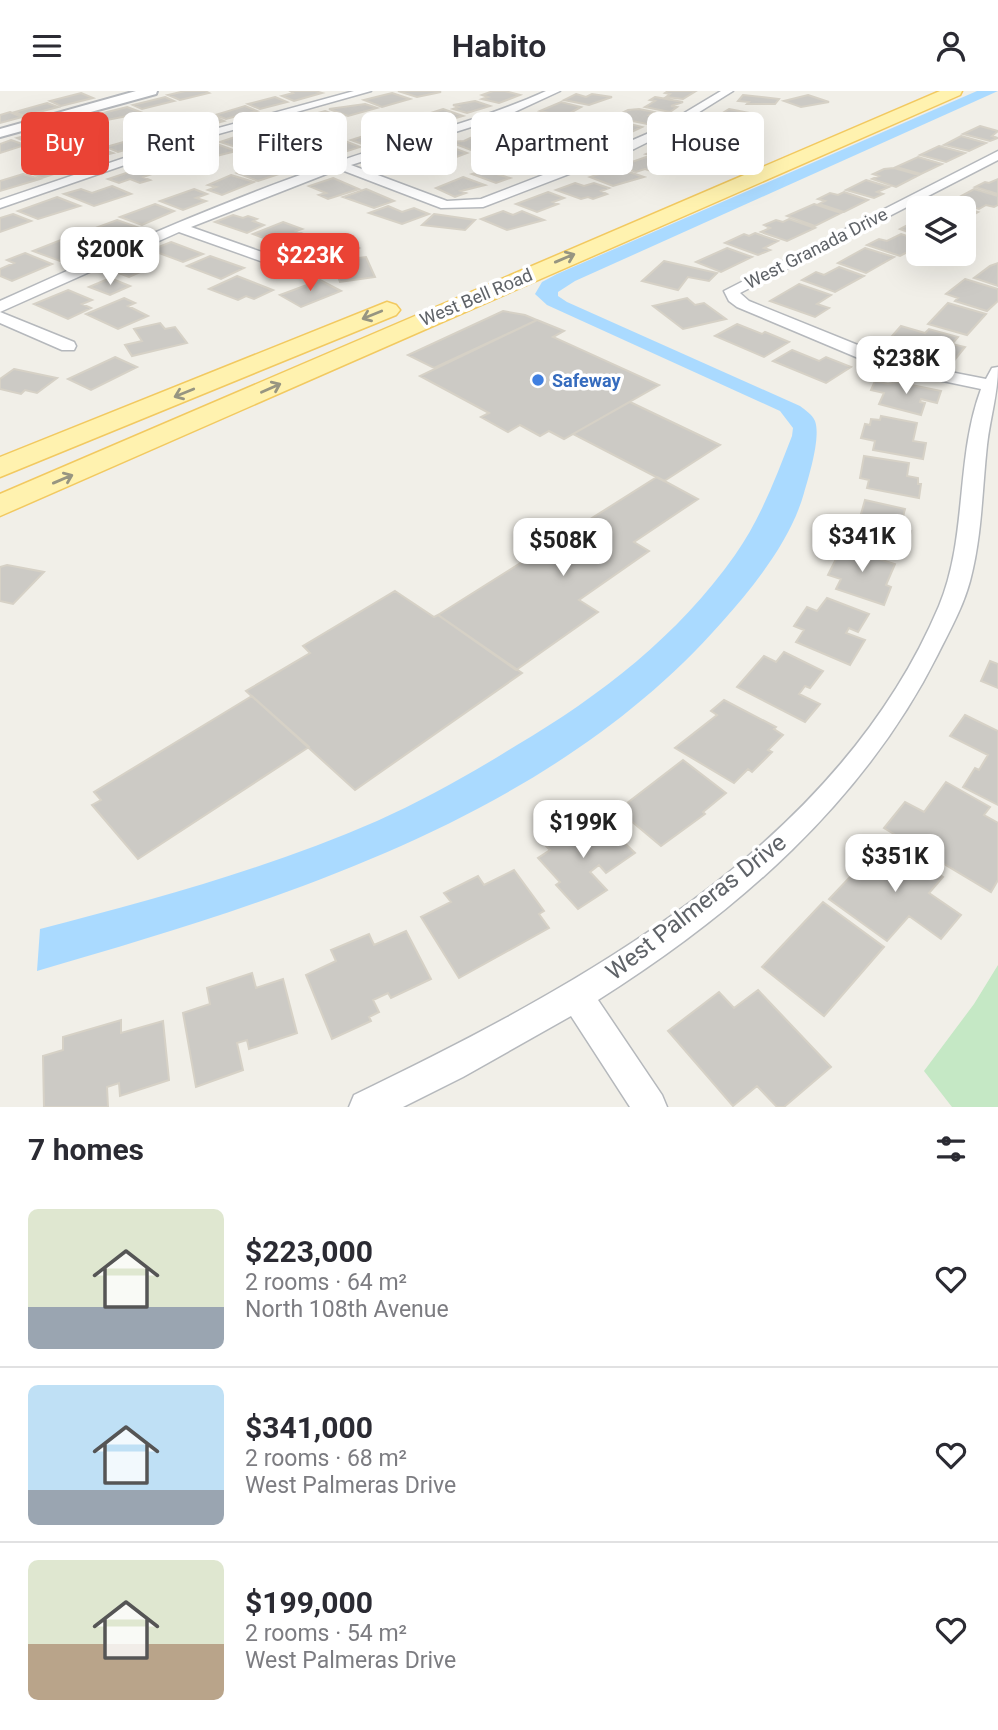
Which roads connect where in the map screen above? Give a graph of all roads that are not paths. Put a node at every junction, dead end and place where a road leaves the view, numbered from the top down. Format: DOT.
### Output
graph roads {
  1 [pos="151,91"];
  2 [pos="366,91"];
  3 [pos="555,91"];
  4 [pos="728,91"];
  5 [pos="915,91"];
  6 [pos="954,91"];
  7 [pos="0,133"];
  8 [pos="998,155"];
  9 [pos="347,163"];
  10 [pos="347,168"];
  11 [pos="314,175"];
  12 [pos="685,186"];
  13 [pos="0,204"];
  14 [pos="177,227"];
  15 [pos="288,266"];
  16 [pos="404,302"];
  17 [pos="0,307"];
  18 [pos="0,317"];
  19 [pos="315,339"];
  20 [pos="68,346"];
  21 [pos="345,355"];
  22 [pos="994,379"];
  23 [pos="0,468"];
  24 [pos="0,506"];
  25 [pos="577,997"];
  26 [pos="366,1107"];
  27 [pos="650,1107"];
  1 -- 7 [label="street"];
  2 -- 13 [label="street"];
  3 -- 9 [label="street"];
  4 -- 10 [label="street"];
  5 -- 12 [label="main road"];
  21 -- 6 [label="main road, West Bell Road, one-way"];
  8 -- 22 [label="street, West Granada Drive"];
  11 -- 14 [label="street"];
  14 -- 15 [label="street"];
  14 -- 17 [label="street"];
  16 -- 19 [label="main road, West Bell Road, one-way"];
  18 -- 20 [label="street"];
  19 -- 21 [label="main road"];
  19 -- 23 [label="main road, West Bell Road, one-way"];
  24 -- 21 [label="main road, West Bell Road, one-way"];
  22 -- 25 [label="street, West Palmeras Drive"];
  25 -- 26 [label="street, West Palmeras Drive"];
  25 -- 27 [label="street"];
}
